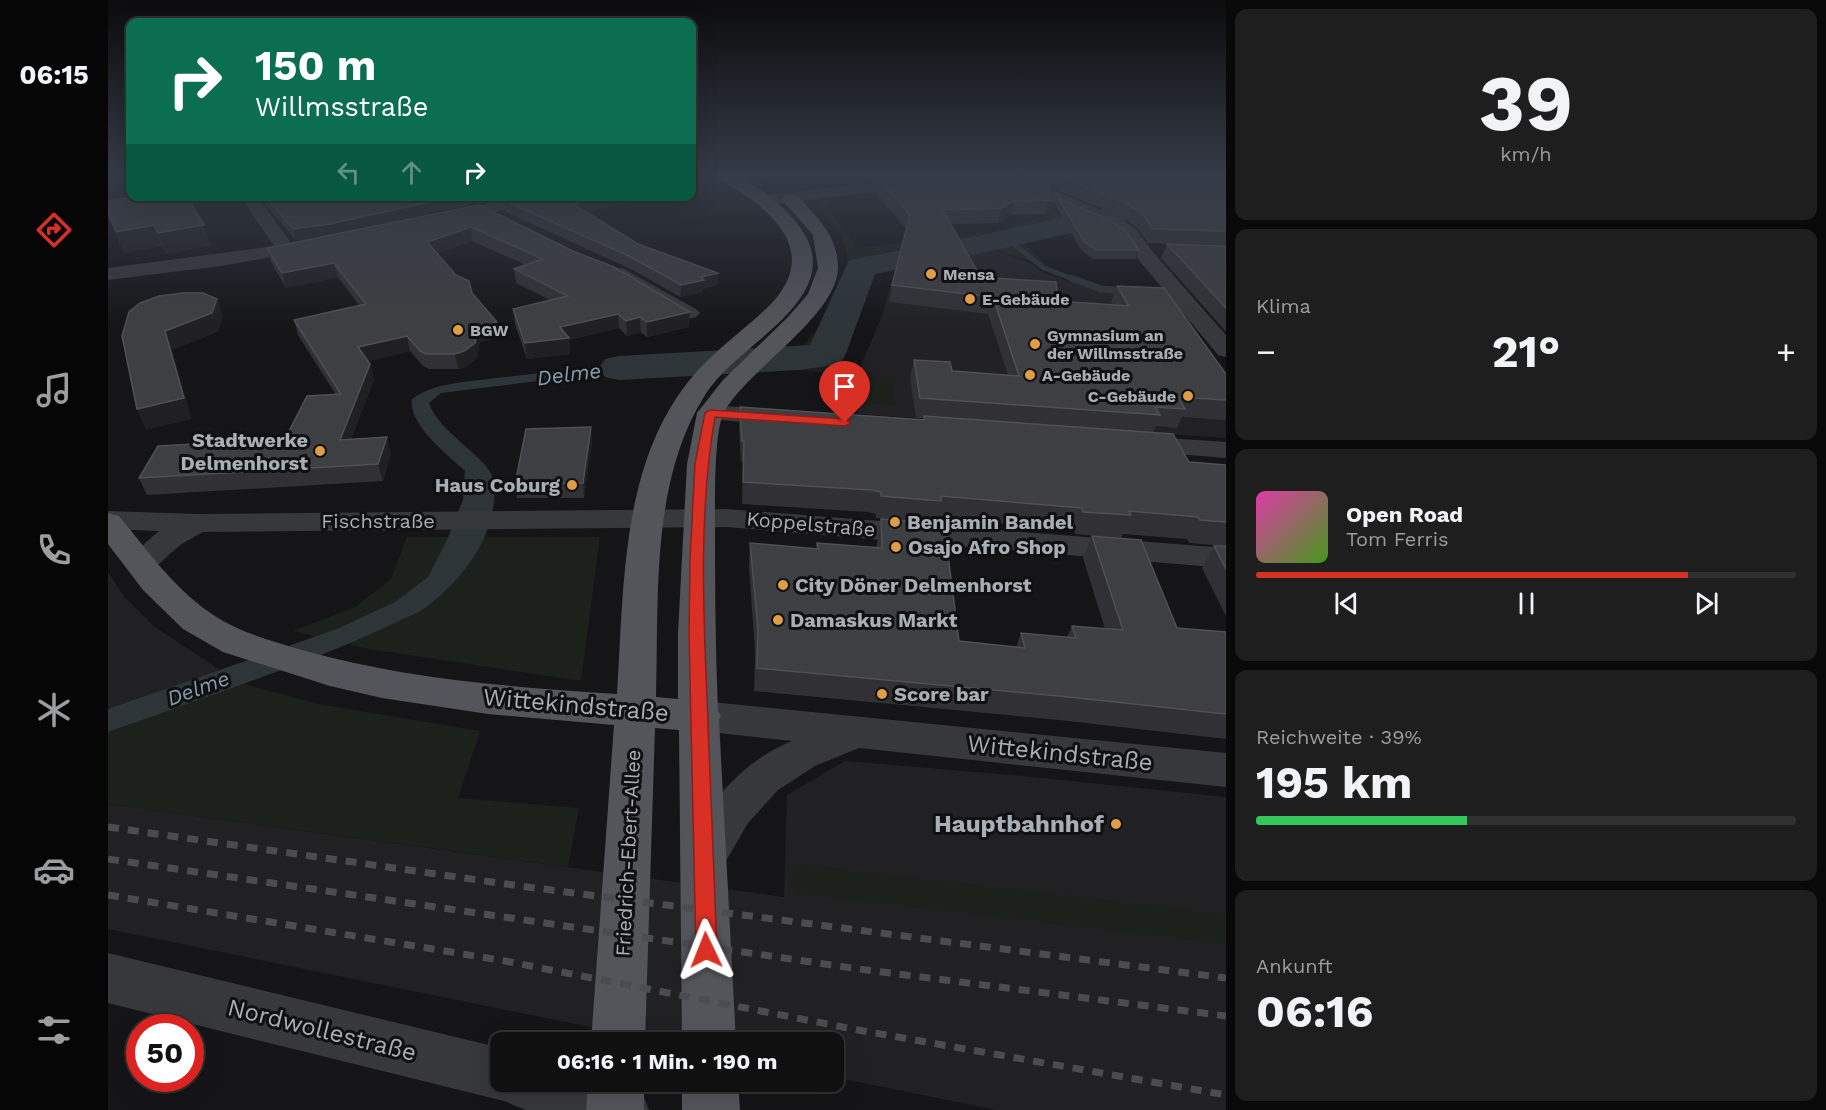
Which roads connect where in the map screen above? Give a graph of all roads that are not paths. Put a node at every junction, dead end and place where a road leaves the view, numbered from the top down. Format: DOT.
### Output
graph roads {
  1 [pos="269,226"];
  2 [pos="792,226"];
  3 [pos="812,226"];
  4 [pos="1119,226"];
  5 [pos="333,242"];
  6 [pos="286,249"];
  7 [pos="1142,250"];
  8 [pos="1169,251"];
  9 [pos="603,267"];
  10 [pos="108,274"];
  11 [pos="689,312"];
  12 [pos="1226,350"];
  13 [pos="739,362"];
  14 [pos="710,413"];
  15 [pos="810,420"];
  16 [pos="1107,441"];
  17 [pos="1226,450"];
  18 [pos="647,517"];
  19 [pos="699,517"];
  20 [pos="108,522"];
  21 [pos="198,523"];
  22 [pos="1226,558"];
  23 [pos="141,563"];
  24 [pos="635,711"];
  25 [pos="701,716"];
  26 [pos="860,731"];
  27 [pos="1226,770"];
  28 [pos="704,857"];
  29 [pos="108,978"];
  30 [pos="619,1032"];
  31 [pos="709,1032"];
  32 [pos="490,1072"];
  33 [pos="570,1092"];
  34 [pos="710,1092"];
  35 [pos="617,1102"];
  36 [pos="711,1110"];
  1 -- 6 [label="street"];
  2 -- 13 [label="main road, Friedrich-Ebert-Allee"];
  3 -- 13 [label="main road, Friedrich-Ebert-Allee"];
  4 -- 7 [label="street"];
  5 -- 6 [label="street"];
  6 -- 10 [label="street"];
  7 -- 8 [label="street"];
  7 -- 12 [label="street"];
  9 -- 11 [label="street"];
  13 -- 14 [label="main road, Friedrich-Ebert-Allee"];
  13 -- 18 [label="main road, Friedrich-Ebert-Allee"];
  14 -- 15 [label="street"];
  14 -- 19 [label="main road"];
  16 -- 17 [label="street"];
  18 -- 19 [label="street, Koppelstraße"];
  18 -- 21 [label="street, Fischstraße"];
  18 -- 24 [label="main road, Friedrich-Ebert-Allee"];
  19 -- 22 [label="street, Koppelstraße"];
  19 -- 25 [label="main road"];
  20 -- 21 [label="street, Fischstraße"];
  20 -- 23 [label="main road, Wittekindstraße"];
  21 -- 23 [label="street"];
  23 -- 24 [label="main road, Wittekindstraße"];
  24 -- 25 [label="main road, Wittekindstraße"];
  24 -- 30 [label="main road, Friedrich-Ebert-Allee"];
  25 -- 26 [label="street, Wittekindstraße"];
  25 -- 28 [label="main road"];
  26 -- 27 [label="street, Wittekindstraße"];
  26 -- 28 [label="street"];
  28 -- 31 [label="main road"];
  29 -- 32 [label="street, Nordwollestraße"];
  33 -- 35 [label="street"];
  34 -- 36 [label="main road"];
}
